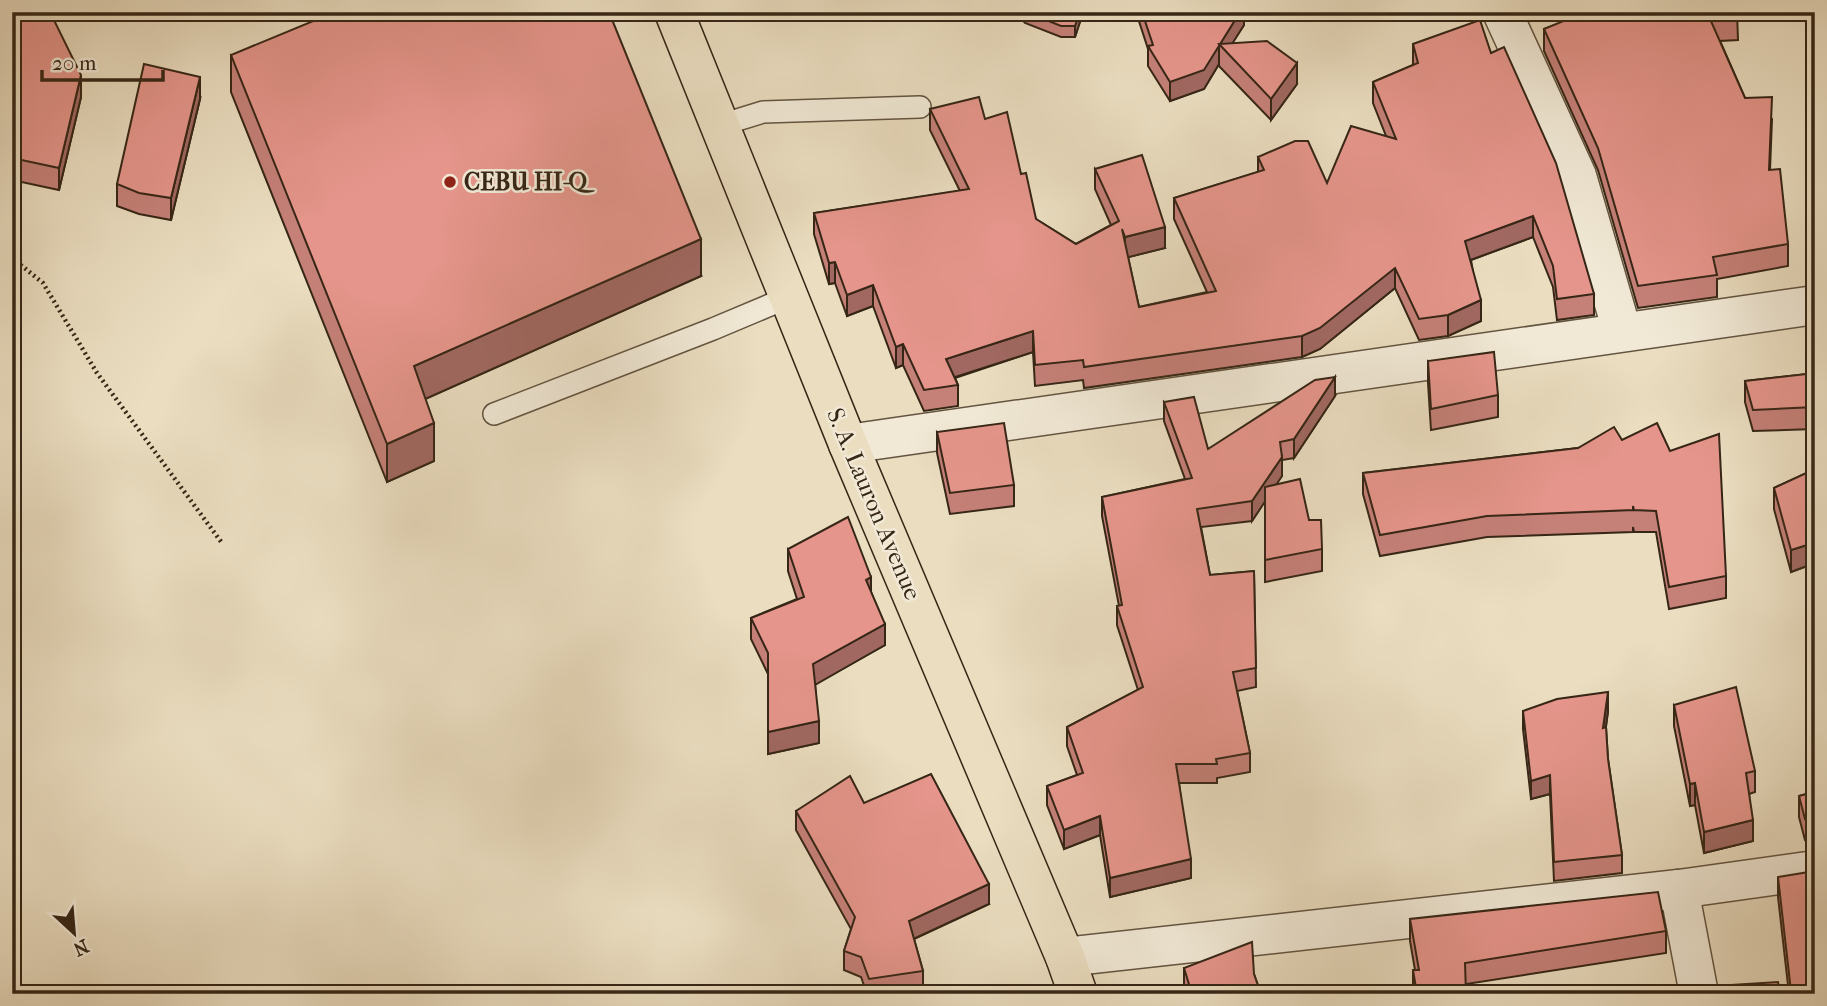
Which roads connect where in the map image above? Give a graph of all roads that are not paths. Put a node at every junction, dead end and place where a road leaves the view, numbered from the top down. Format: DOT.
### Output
graph roads {
  1 [pos="674,12"];
  2 [pos="1502,12"];
  3 [pos="920,107"];
  4 [pos="721,125"];
  5 [pos="789,296"];
  6 [pos="1815,305"];
  7 [pos="1622,331"];
  8 [pos="494,414"];
  9 [pos="848,444"];
  10 [pos="1815,870"];
  11 [pos="1679,888"];
  12 [pos="1065,957"];
  13 [pos="1078,994"];
  14 [pos="1699,994"];
  1 -- 4 [label="highway, S. A. Lauron Avenue"];
  2 -- 7 [label="street"];
  3 -- 4 [label="lane"];
  4 -- 5 [label="highway, S. A. Lauron Avenue"];
  5 -- 8 [label="lane"];
  5 -- 9 [label="highway, S. A. Lauron Avenue"];
  6 -- 7 [label="street"];
  7 -- 9 [label="street"];
  9 -- 12 [label="highway, S. A. Lauron Avenue"];
  10 -- 11 [label="street"];
  11 -- 12 [label="street"];
  11 -- 14 [label="street"];
  12 -- 13 [label="highway, S. A. Lauron Avenue"];
}
